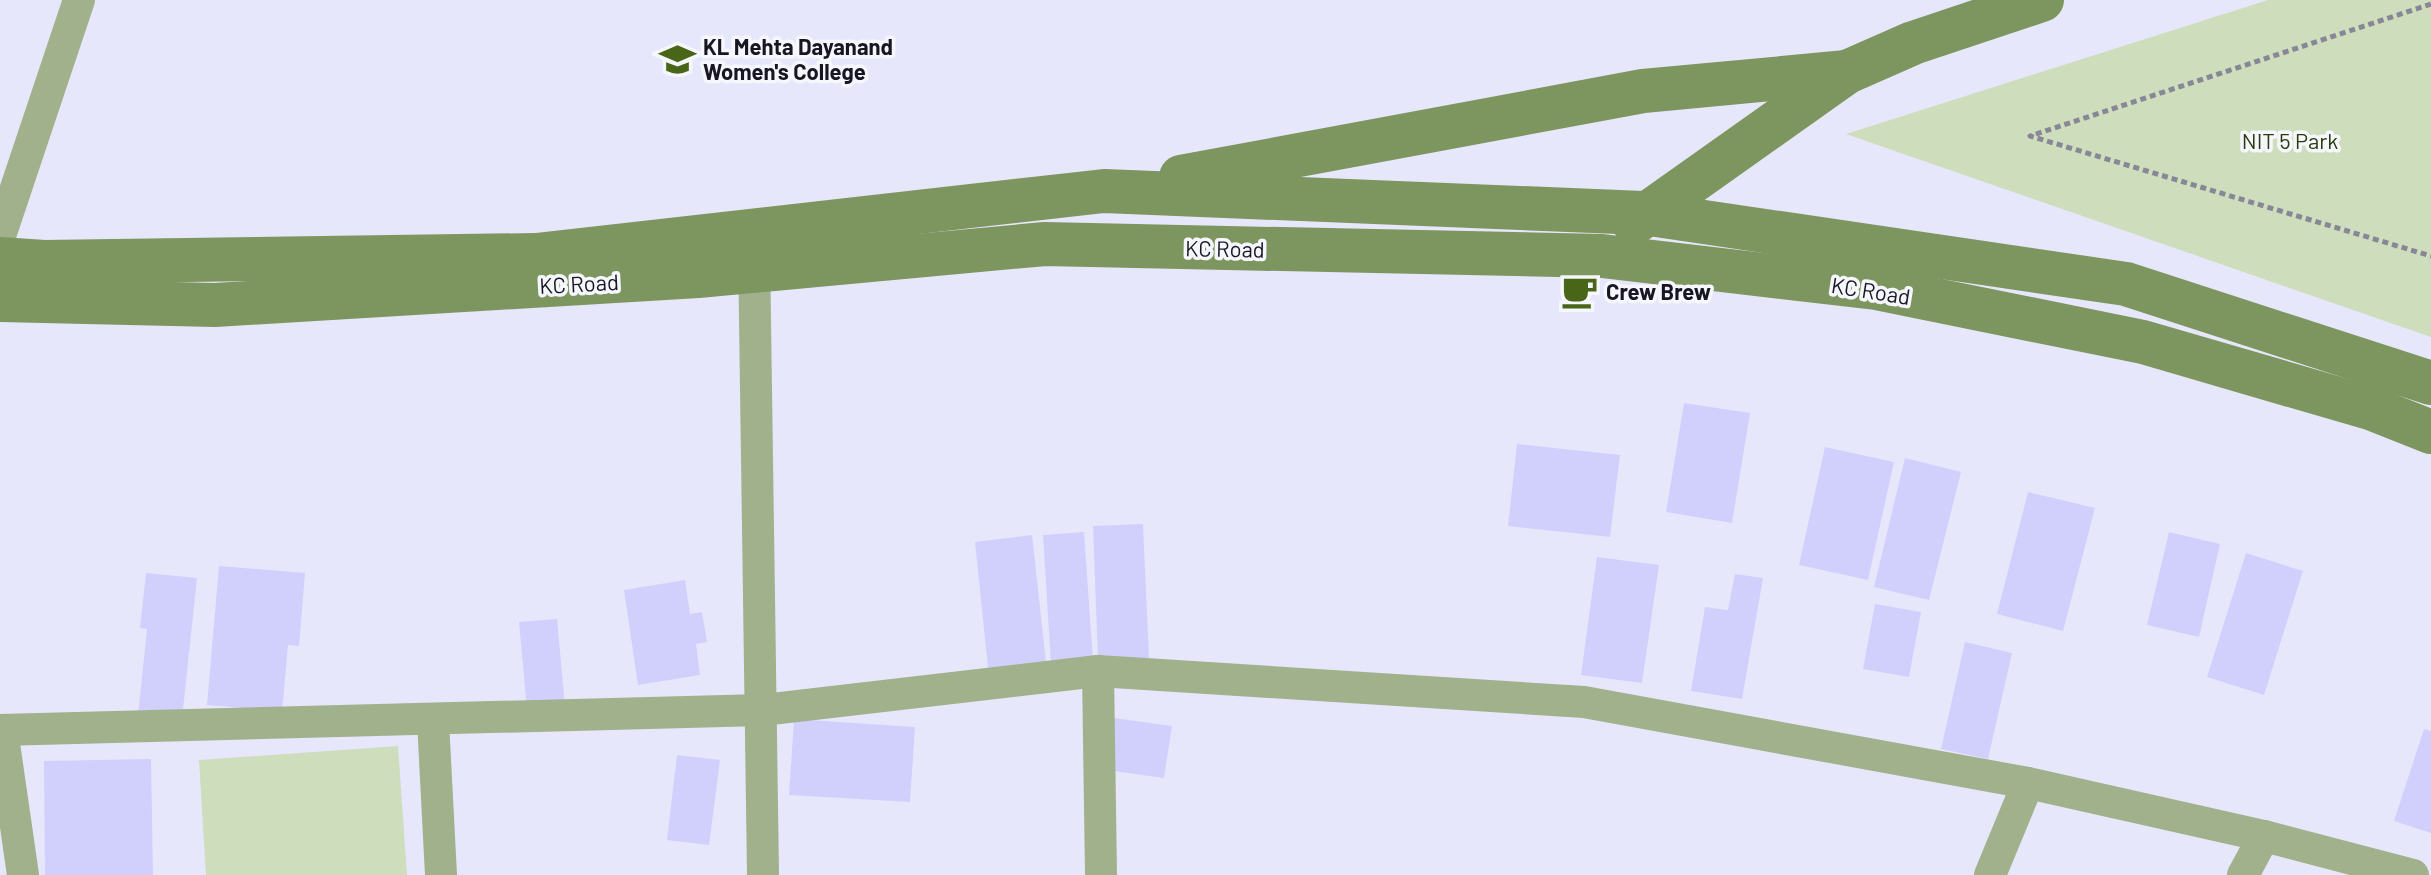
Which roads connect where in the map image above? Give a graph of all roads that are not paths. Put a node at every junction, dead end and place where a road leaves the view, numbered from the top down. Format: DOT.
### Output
graph roads {
  1 [pos="79,0"];
  2 [pos="2025,3"];
  3 [pos="1847,72"];
  4 [pos="1104,191"];
  5 [pos="1643,213"];
  6 [pos="0,236"];
  7 [pos="754,250"];
  8 [pos="1602,256"];
  9 [pos="0,259"];
  10 [pos="0,300"];
  11 [pos="2431,383"];
  12 [pos="2431,432"];
  13 [pos="1098,671"];
  14 [pos="762,710"];
  15 [pos="433,721"];
  16 [pos="1,730"];
  17 [pos="2028,783"];
  18 [pos="2264,836"];
  19 [pos="23,875"];
  20 [pos="441,875"];
  21 [pos="763,875"];
  22 [pos="1101,875"];
  23 [pos="1990,875"];
  24 [pos="2243,875"];
  25 [pos="2413,875"];
  1 -- 6 [label="street"];
  2 -- 3 [label="street"];
  3 -- 4 [label="street"];
  3 -- 5 [label="street"];
  4 -- 5 [label="street"];
  4 -- 7 [label="street"];
  5 -- 8 [label="street"];
  5 -- 11 [label="street"];
  7 -- 8 [label="street, KC Road"];
  7 -- 9 [label="street"];
  7 -- 10 [label="street, KC Road"];
  7 -- 14 [label="street"];
  8 -- 12 [label="street, KC Road"];
  13 -- 14 [label="street"];
  13 -- 17 [label="street"];
  13 -- 22 [label="street"];
  14 -- 15 [label="street"];
  14 -- 21 [label="street"];
  15 -- 16 [label="street"];
  15 -- 20 [label="street"];
  16 -- 19 [label="street"];
  17 -- 18 [label="street"];
  17 -- 23 [label="street"];
  18 -- 24 [label="street"];
  18 -- 25 [label="street"];
}
